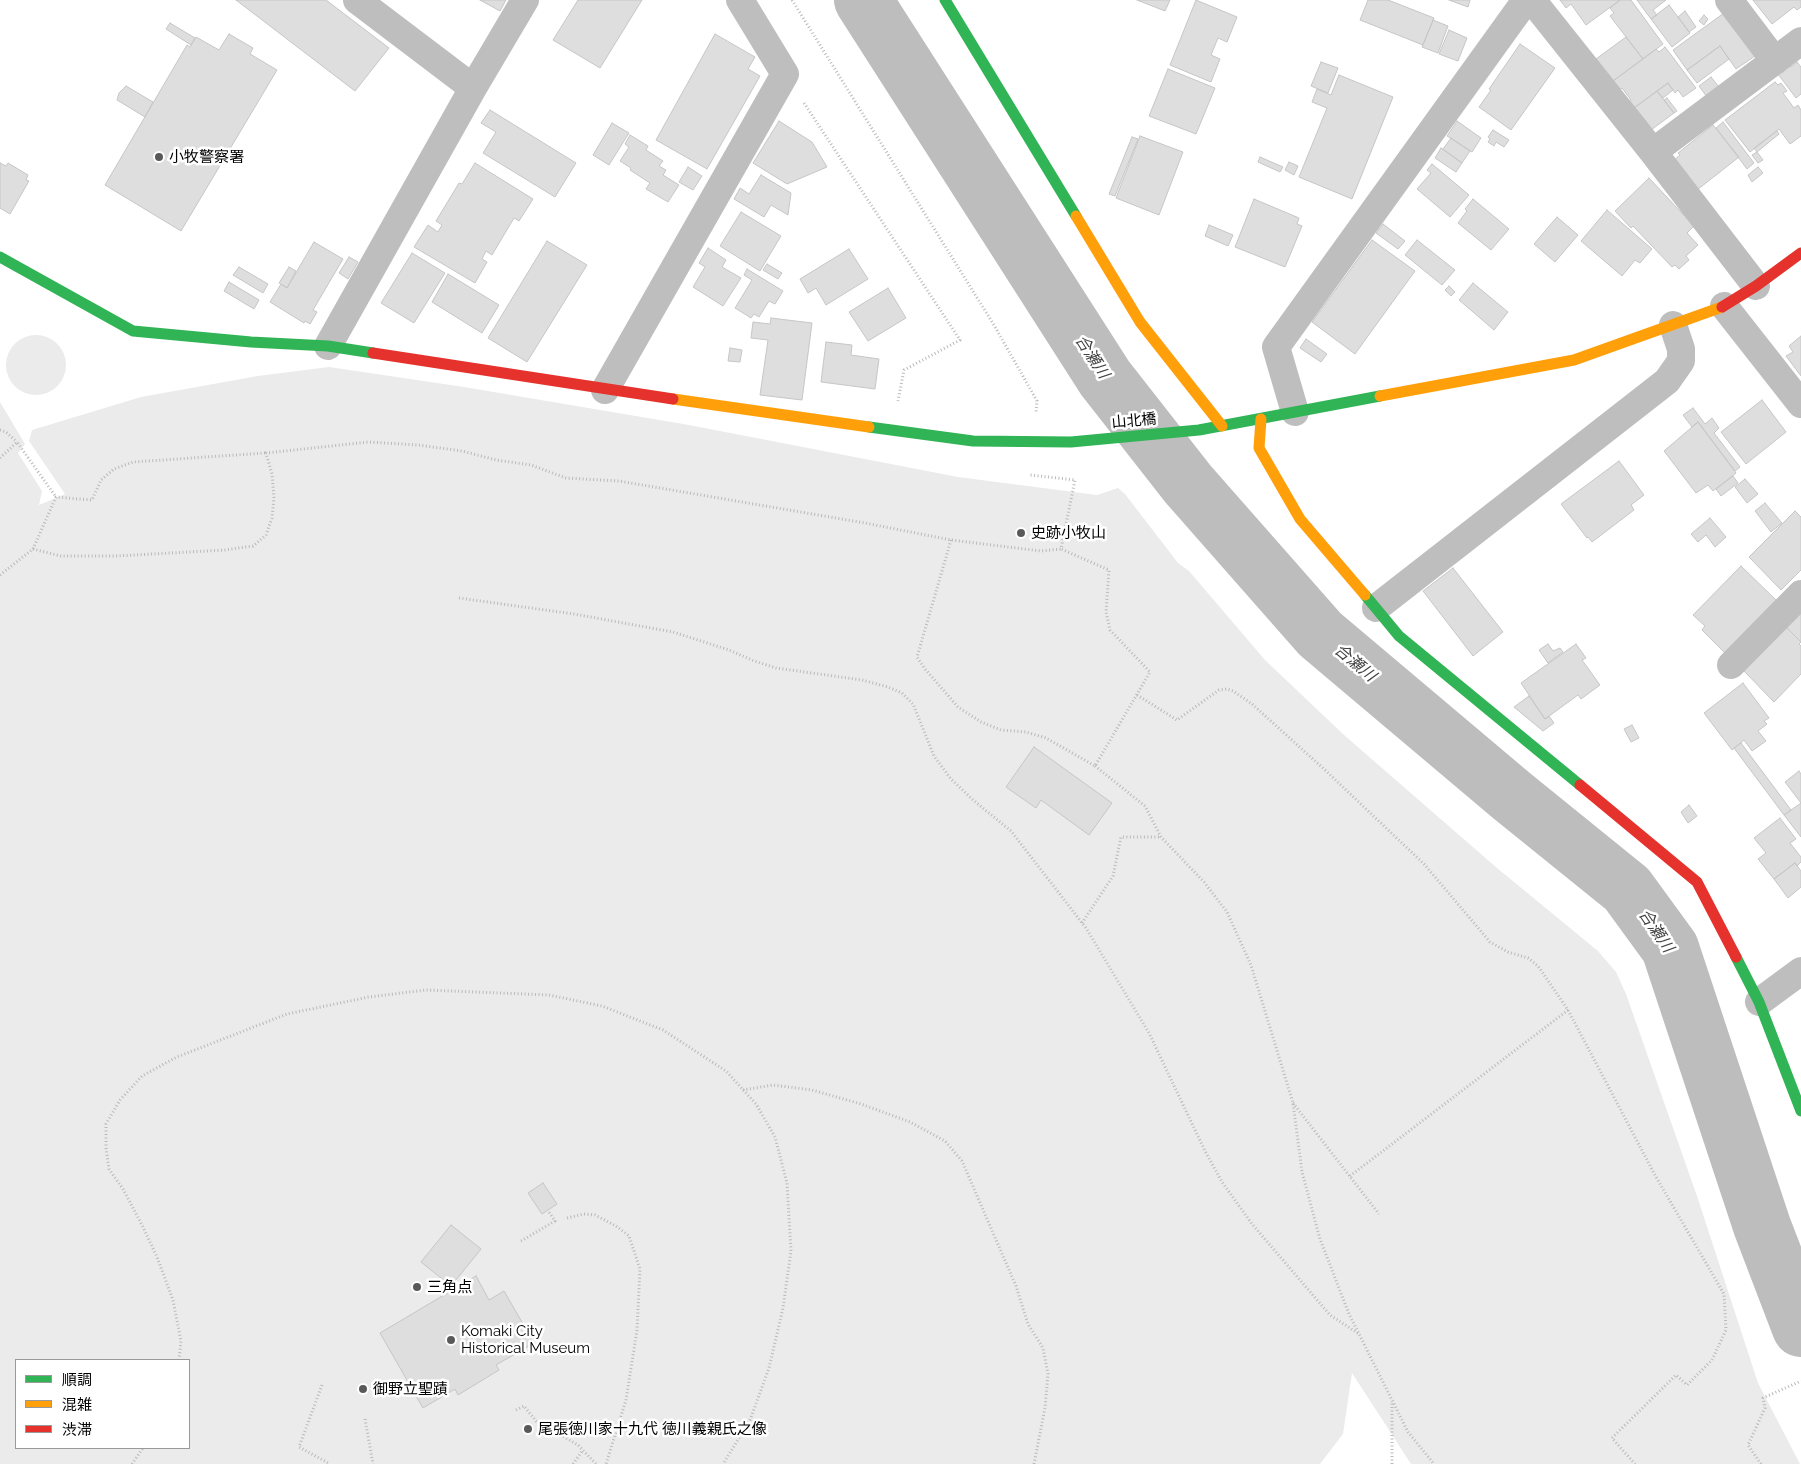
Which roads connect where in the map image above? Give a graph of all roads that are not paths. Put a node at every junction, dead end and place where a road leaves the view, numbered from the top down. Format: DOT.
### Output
graph roads {
  1 [pos="357,0"];
  2 [pos="525,0"];
  3 [pos="740,0"];
  4 [pos="944,0"];
  5 [pos="1526,0"];
  6 [pos="1532,0"];
  7 [pos="1729,0"];
  8 [pos="1801,41"];
  9 [pos="1775,60"];
  10 [pos="473,88"];
  11 [pos="1653,152"];
  12 [pos="1801,253"];
  13 [pos="0,257"];
  14 [pos="1756,286"];
  15 [pos="1724,306"];
  16 [pos="1673,325"];
  17 [pos="328,346"];
  18 [pos="605,390"];
  19 [pos="1801,404"];
  20 [pos="1295,412"];
  21 [pos="1262,419"];
  22 [pos="1222,426"];
  23 [pos="1801,594"];
  24 [pos="1376,608"];
  25 [pos="1731,665"];
  26 [pos="1801,970"];
  27 [pos="1759,1002"];
  28 [pos="1801,1111"];
  1 -- 10 [label="street"];
  2 -- 10 [label="street"];
  3 -- 18 [label="street"];
  4 -- 22 [label="street"];
  5 -- 20 [label="street"];
  6 -- 11 [label="street"];
  7 -- 9 [label="street"];
  8 -- 9 [label="street"];
  9 -- 11 [label="street"];
  10 -- 17 [label="street"];
  11 -- 14 [label="street"];
  12 -- 14 [label="street, 山北橋"];
  13 -- 17 [label="street, 山北橋"];
  14 -- 15 [label="street, 山北橋"];
  15 -- 16 [label="street, 山北橋"];
  15 -- 19 [label="street"];
  16 -- 20 [label="street, 山北橋"];
  16 -- 24 [label="street"];
  17 -- 18 [label="street, 山北橋"];
  18 -- 22 [label="street, 山北橋"];
  20 -- 21 [label="street, 山北橋"];
  21 -- 22 [label="street, 山北橋"];
  21 -- 24 [label="street"];
  23 -- 25 [label="street"];
  24 -- 27 [label="street"];
  26 -- 27 [label="street"];
  27 -- 28 [label="street"];
}
